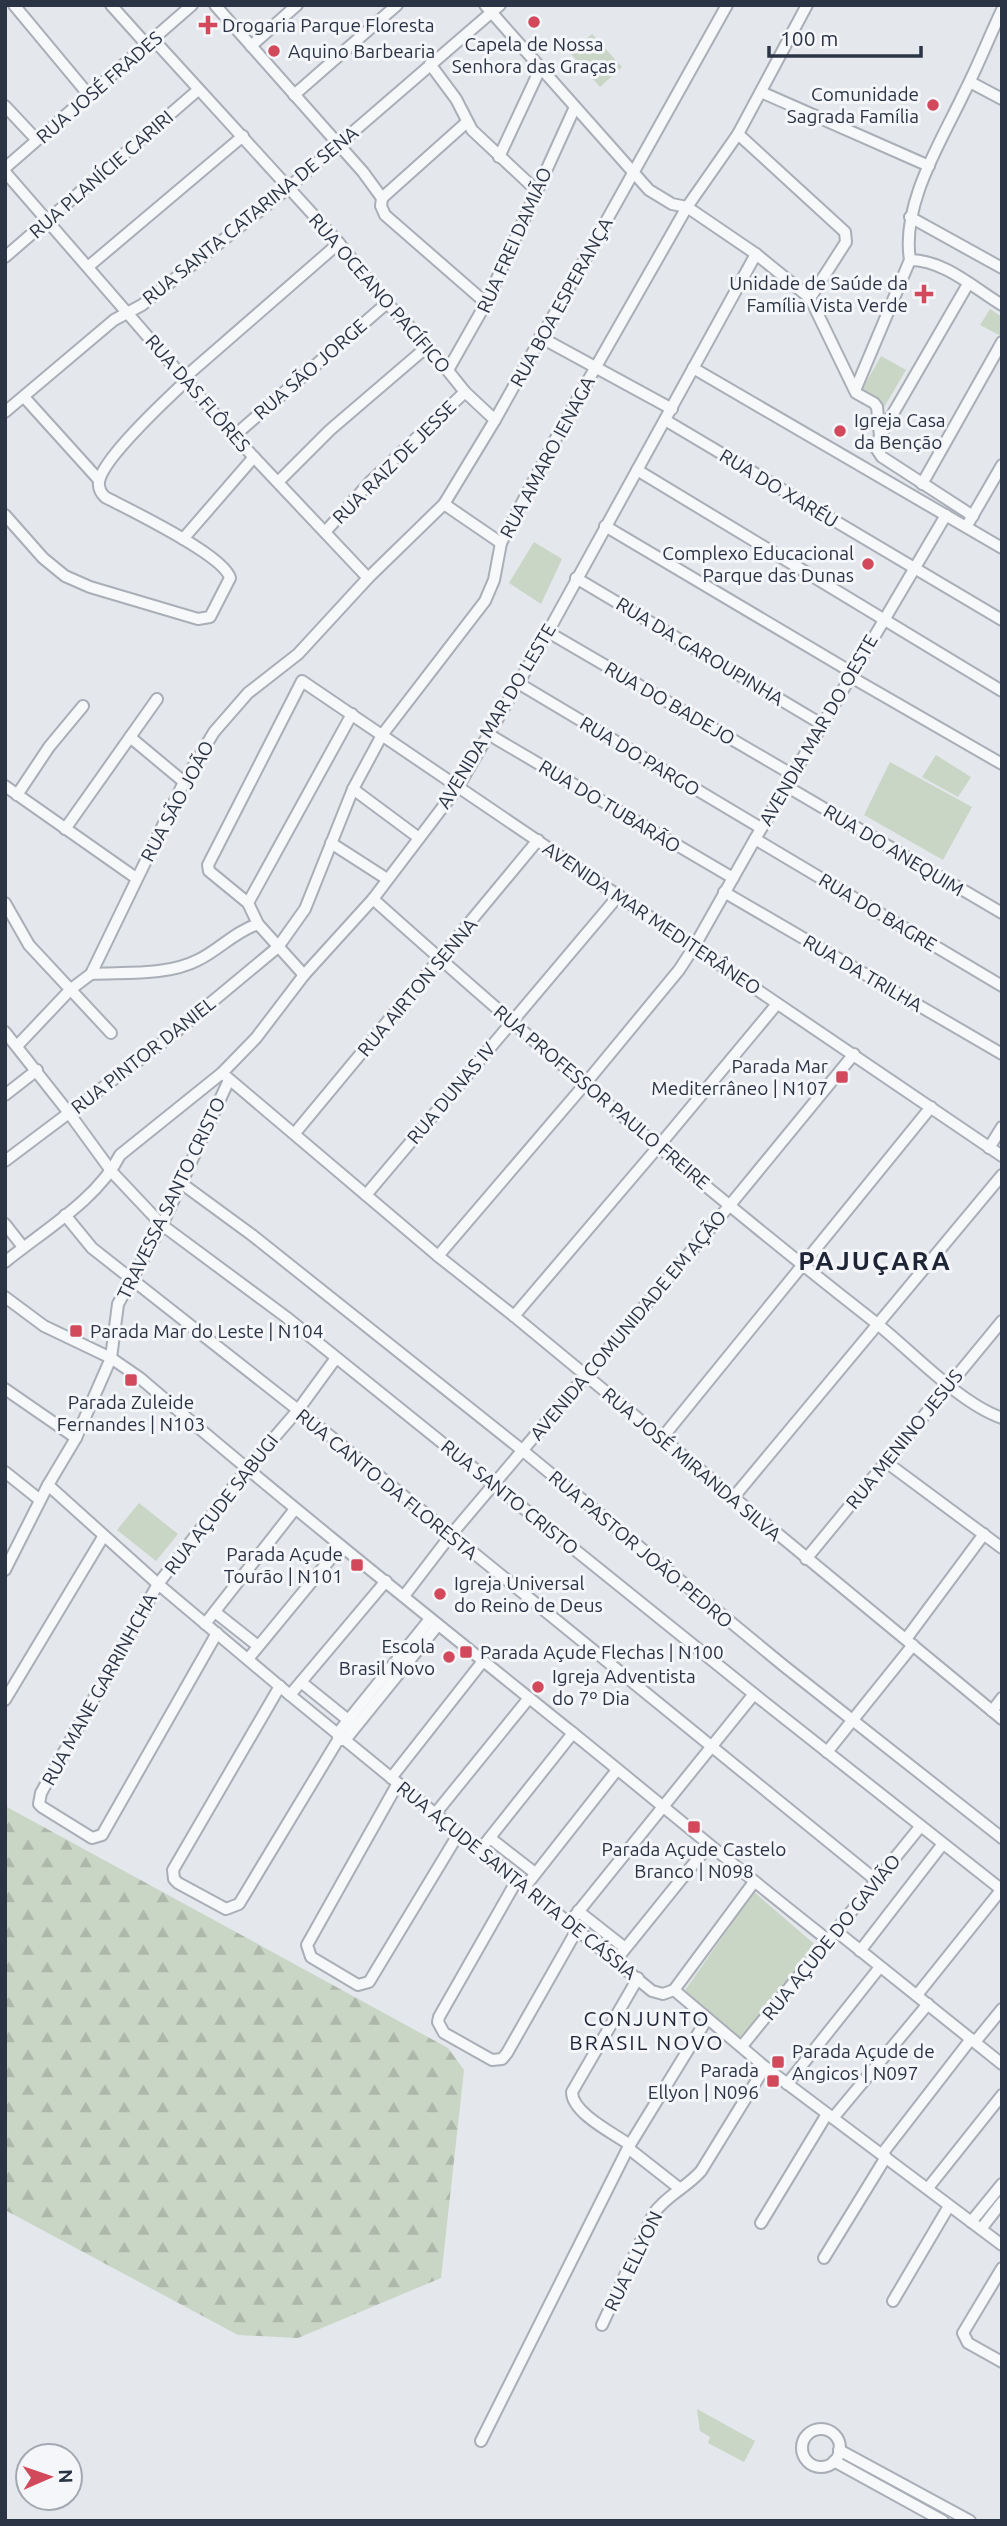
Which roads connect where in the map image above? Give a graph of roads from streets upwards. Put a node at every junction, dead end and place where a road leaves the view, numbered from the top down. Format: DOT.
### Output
graph roads {
  1 [pos="14,5"];
  2 [pos="111,5"];
  3 [pos="192,5"];
  4 [pos="215,5"];
  5 [pos="297,5"];
  6 [pos="397,5"];
  7 [pos="727,5"];
  8 [pos="807,5"];
  9 [pos="493,8"];
  10 [pos="1002,9"];
  11 [pos="150,42"];
  12 [pos="251,46"];
  13 [pos="430,64"];
  14 [pos="541,68"];
  15 [pos="970,82"];
  16 [pos="198,90"];
  17 [pos="761,92"];
  18 [pos="88,94"];
  19 [pos="294,95"];
  20 [pos="1002,99"];
  21 [pos="5,106"];
  22 [pos="575,107"];
  23 [pos="467,122"];
  24 [pos="738,134"];
  25 [pos="243,136"];
  26 [pos="36,139"];
  27 [pos="339,144"];
  28 [pos="499,157"];
  29 [pos="929,166"];
  30 [pos="5,169"];
  31 [pos="634,173"];
  32 [pos="288,188"];
  33 [pos="536,190"];
  34 [pos="382,198"];
  35 [pos="687,207"];
  36 [pos="910,217"];
  37 [pos="48,219"];
  38 [pos="339,243"];
  39 [pos="756,254"];
  40 [pos="5,257"];
  41 [pos="910,260"];
  42 [pos="89,265"];
  43 [pos="1002,268"];
  44 [pos="968,284"];
  45 [pos="810,298"];
  46 [pos="387,303"];
  47 [pos="486,303"];
  48 [pos="1002,305"];
  49 [pos="128,312"];
  50 [pos="540,337"];
  51 [pos="1002,342"];
  52 [pos="428,346"];
  53 [pos="595,367"];
  54 [pos="693,368"];
  55 [pos="448,370"];
  56 [pos="185,379"];
  57 [pos="856,388"];
  58 [pos="465,392"];
  59 [pos="24,397"];
  60 [pos="671,409"];
  61 [pos="5,412"];
  62 [pos="665,420"];
  63 [pos="495,421"];
  64 [pos="234,436"];
  65 [pos="878,439"];
  66 [pos="254,457"];
  67 [pos="1002,465"];
  68 [pos="637,470"];
  69 [pos="99,480"];
  70 [pos="278,482"];
  71 [pos="922,484"];
  72 [pos="444,504"];
  73 [pos="5,515"];
  74 [pos="946,515"];
  75 [pos="973,516"];
  76 [pos="605,526"];
  77 [pos="966,527"];
  78 [pos="325,532"];
  79 [pos="183,539"];
  80 [pos="501,543"];
  81 [pos="1002,548"];
  82 [pos="914,569"];
  83 [pos="368,578"];
  84 [pos="576,578"];
  85 [pos="883,620"];
  86 [pos="1002,621"];
  87 [pos="548,632"];
  88 [pos="852,675"];
  89 [pos="518,683"];
  90 [pos="1002,691"];
  91 [pos="157,699"];
  92 [pos="83,706"];
  93 [pos="352,714"];
  94 [pos="823,725"];
  95 [pos="488,734"];
  96 [pos="382,735"];
  97 [pos="130,737"];
  98 [pos="1002,764"];
  99 [pos="793,775"];
  100 [pos="184,782"];
  101 [pos="5,786"];
  102 [pos="786,786"];
  103 [pos="458,787"];
  104 [pos="353,789"];
  105 [pos="17,795"];
  106 [pos="761,828"];
  107 [pos="65,829"];
  108 [pos="419,838"];
  109 [pos="755,839"];
  110 [pos="538,841"];
  111 [pos="331,843"];
  112 [pos="135,878"];
  113 [pos="733,878"];
  114 [pos="387,879"];
  115 [pos="724,892"];
  116 [pos="619,895"];
  117 [pos="373,899"];
  118 [pos="5,903"];
  119 [pos="248,903"];
  120 [pos="1002,914"];
  121 [pos="258,924"];
  122 [pos="278,947"];
  123 [pos="694,947"];
  124 [pos="441,960"];
  125 [pos="91,974"];
  126 [pos="304,975"];
  127 [pos="1002,986"];
  128 [pos="71,989"];
  129 [pos="777,1004"];
  130 [pos="511,1021"];
  131 [pos="5,1032"];
  132 [pos="111,1033"];
  133 [pos="17,1046"];
  134 [pos="854,1054"];
  135 [pos="1002,1054"];
  136 [pos="37,1070"];
  137 [pos="225,1077"];
  138 [pos="585,1084"];
  139 [pos="5,1096"];
  140 [pos="931,1107"];
  141 [pos="69,1113"];
  142 [pos="1002,1127"];
  143 [pos="295,1133"];
  144 [pos="658,1147"];
  145 [pos="989,1148"];
  146 [pos="1002,1156"];
  147 [pos="5,1161"];
  148 [pos="112,1172"];
  149 [pos="1002,1175"];
  150 [pos="181,1183"];
  151 [pos="366,1195"];
  152 [pos="730,1205"];
  153 [pos="65,1215"];
  154 [pos="5,1224"];
  155 [pos="162,1225"];
  156 [pos="23,1247"];
  157 [pos="438,1256"];
  158 [pos="5,1262"];
  159 [pos="804,1266"];
  160 [pos="132,1280"];
  161 [pos="5,1297"];
  162 [pos="514,1316"];
  163 [pos="1002,1321"];
  164 [pos="878,1324"];
  165 [pos="111,1358"];
  166 [pos="336,1358"];
  167 [pos="584,1376"];
  168 [pos="948,1384"];
  169 [pos="5,1389"];
  170 [pos="298,1409"];
  171 [pos="1002,1418"];
  172 [pos="76,1438"];
  173 [pos="662,1438"];
  174 [pos="522,1450"];
  175 [pos="886,1462"];
  176 [pos="248,1468"];
  177 [pos="5,1472"];
  178 [pos="48,1485"];
  179 [pos="494,1485"];
  180 [pos="733,1498"];
  181 [pos="40,1500"];
  182 [pos="295,1508"];
  183 [pos="984,1534"];
  184 [pos="450,1536"];
  185 [pos="103,1537"];
  186 [pos="341,1546"];
  187 [pos="1002,1548"];
  188 [pos="806,1559"];
  189 [pos="5,1570"];
  190 [pos="386,1581"];
  191 [pos="158,1584"];
  192 [pos="404,1596"];
  193 [pos="215,1612"];
  194 [pos="434,1622"];
  195 [pos="205,1624"];
  196 [pos="217,1633"];
  197 [pos="910,1642"];
  198 [pos="258,1646"];
  199 [pos="248,1658"];
  200 [pos="482,1661"];
  201 [pos="301,1682"];
  202 [pos="280,1686"];
  203 [pos="754,1694"];
  204 [pos="290,1695"];
  205 [pos="529,1698"];
  206 [pos="1002,1698"];
  207 [pos="5,1700"];
  208 [pos="992,1711"];
  209 [pos="853,1718"];
  210 [pos="1002,1719"];
  211 [pos="352,1723"];
  212 [pos="573,1733"];
  213 [pos="340,1738"];
  214 [pos="712,1747"];
  215 [pos="827,1752"];
  216 [pos="617,1770"];
  217 [pos="395,1780"];
  218 [pos="663,1808"];
  219 [pos="435,1814"];
  220 [pos="920,1827"];
  221 [pos="459,1833"];
  222 [pos="490,1838"];
  223 [pos="1002,1838"];
  224 [pos="942,1845"];
  225 [pos="708,1846"];
  226 [pos="480,1850"];
  227 [pos="535,1874"];
  228 [pos="877,1881"];
  229 [pos="754,1882"];
  230 [pos="521,1884"];
  231 [pos="1001,1890"];
  232 [pos="578,1911"];
  233 [pos="574,1925"];
  234 [pos="832,1936"];
  235 [pos="625,1948"];
  236 [pos="860,1951"];
  237 [pos="616,1960"];
  238 [pos="880,1968"];
  239 [pos="638,1979"];
  240 [pos="674,1990"];
  241 [pos="917,1995"];
  242 [pos="928,2004"];
  243 [pos="1002,2009"];
  244 [pos="707,2019"];
  245 [pos="973,2041"];
  246 [pos="742,2046"];
  247 [pos="1002,2064"];
  248 [pos="765,2067"];
  249 [pos="788,2084"];
  250 [pos="1002,2095"];
  251 [pos="830,2116"];
  252 [pos="629,2146"];
  253 [pos="884,2156"];
  254 [pos="1002,2184"];
  255 [pos="928,2188"];
  256 [pos="679,2189"];
  257 [pos="1002,2202"];
  258 [pos="949,2206"];
  259 [pos="761,2223"];
  260 [pos="976,2226"];
  261 [pos="1002,2245"];
  262 [pos="824,2258"];
  263 [pos="1002,2268"];
  264 [pos="893,2301"];
  265 [pos="602,2325"];
  266 [pos="1002,2362"];
  267 [pos="481,2441"];
  268 [pos="943,2521"];
  269 [pos="970,2521"];
  1 -- 18 [label="street"];
  2 -- 11 [label="street, RUA OCEANO PACÍFICO"];
  3 -- 11 [label="street, RUA JOSÉ FRADES"];
  4 -- 12 [label="street"];
  5 -- 12 [label="street"];
  6 -- 19 [label="street"];
  7 -- 31 [label="street, RUA BOA ESPERANÇA"];
  8 -- 17 [label="street, RUA AMARO IENAGA"];
  9 -- 13 [label="street, RUA SANTA CATARINA DE SENA"];
  9 -- 14 [label="street"];
  10 -- 15 [label="street"];
  11 -- 16 [label="street, RUA OCEANO PACÍFICO"];
  11 -- 18 [label="street, RUA JOSÉ FRADES"];
  12 -- 19 [label="street"];
  13 -- 23 [label="street"];
  13 -- 27 [label="street, RUA SANTA CATARINA DE SENA"];
  14 -- 22 [label="street"];
  14 -- 28 [label="street"];
  15 -- 20 [label="street"];
  15 -- 29 [label="street"];
  16 -- 25 [label="street, RUA OCEANO PACÍFICO"];
  16 -- 37 [label="street, RUA PLANÍCIE CARIRI"];
  17 -- 24 [label="street, RUA AMARO IENAGA"];
  17 -- 29 [label="street"];
  18 -- 26 [label="street, RUA JOSÉ FRADES"];
  19 -- 27 [label="street"];
  21 -- 26 [label="street"];
  22 -- 31 [label="street"];
  22 -- 33 [label="street, RUA FREI DAMIÃO"];
  23 -- 28 [label="street"];
  23 -- 34 [label="street"];
  24 -- 35 [label="street, RUA AMARO IENAGA"];
  24 -- 45 [label="street"];
  25 -- 32 [label="street, RUA OCEANO PACÍFICO"];
  25 -- 42 [label="street"];
  26 -- 30 [label="street, RUA JOSÉ FRADES"];
  27 -- 32 [label="street, RUA SANTA CATARINA DE SENA"];
  27 -- 34 [label="street"];
  28 -- 33 [label="street"];
  29 -- 36 [label="street"];
  30 -- 37 [label="street, RUA DAS FLÔRES"];
  31 -- 35 [label="street"];
  31 -- 50 [label="street, RUA BOA ESPERANÇA"];
  32 -- 38 [label="street, RUA OCEANO PACÍFICO"];
  32 -- 49 [label="street, RUA SANTA CATARINA DE SENA"];
  33 -- 47 [label="street, RUA FREI DAMIÃO"];
  34 -- 47 [label="street"];
  35 -- 39 [label="street"];
  35 -- 53 [label="street, RUA AMARO IENAGA"];
  36 -- 41 [label="street"];
  36 -- 43 [label="street"];
  37 -- 40 [label="street, RUA PLANÍCIE CARIRI"];
  37 -- 42 [label="street, RUA DAS FLÔRES"];
  38 -- 46 [label="street, RUA OCEANO PACÍFICO"];
  38 -- 56 [label="street"];
  39 -- 45 [label="street"];
  39 -- 54 [label="street, AVENIDA MAR DO LESTE"];
  41 -- 44 [label="street"];
  41 -- 57 [label="street"];
  42 -- 49 [label="street, RUA DAS FLÔRES"];
  44 -- 48 [label="street"];
  44 -- 65 [label="street"];
  45 -- 57 [label="street"];
  46 -- 52 [label="street, RUA OCEANO PACÍFICO"];
  46 -- 64 [label="street, RUA SÃO JORGE"];
  47 -- 55 [label="street, RUA FREI DAMIÃO"];
  49 -- 56 [label="street, RUA DAS FLÔRES"];
  49 -- 59 [label="street, RUA SANTA CATARINA DE SENA"];
  50 -- 53 [label="street"];
  50 -- 63 [label="street, RUA BOA ESPERANÇA"];
  51 -- 71 [label="street"];
  52 -- 55 [label="street, RUA OCEANO PACÍFICO"];
  52 -- 70 [label="street"];
  53 -- 60 [label="street"];
  53 -- 80 [label="street, RUA AMARO IENAGA"];
  54 -- 60 [label="street, AVENIDA MAR DO LESTE"];
  54 -- 74 [label="street"];
  55 -- 58 [label="street, RUA OCEANO PACÍFICO"];
  56 -- 64 [label="street, RUA DAS FLÔRES"];
  56 -- 69 [label="street"];
  57 -- 65 [label="street"];
  58 -- 63 [label="street, RUA OCEANO PACÍFICO"];
  58 -- 78 [label="street, RUA RAIZ DE JESSE"];
  59 -- 61 [label="street, RUA SANTA CATARINA DE SENA"];
  59 -- 69 [label="street"];
  60 -- 62 [label="street, AVENIDA MAR DO LESTE"];
  62 -- 68 [label="street, AVENIDA MAR DO LESTE"];
  62 -- 82 [label="street, RUA DO XARÉU"];
  63 -- 72 [label="street, RUA BOA ESPERANÇA"];
  64 -- 66 [label="street, RUA DAS FLÔRES"];
  65 -- 71 [label="street"];
  66 -- 70 [label="street, RUA DAS FLÔRES"];
  66 -- 79 [label="street"];
  67 -- 75 [label="street"];
  68 -- 76 [label="street, AVENIDA MAR DO LESTE"];
  68 -- 85 [label="street"];
  69 -- 79 [label="street"];
  70 -- 78 [label="street, RUA DAS FLÔRES"];
  71 -- 75 [label="street"];
  72 -- 80 [label="street"];
  72 -- 83 [label="street, RUA BOA ESPERANÇA"];
  73 -- 79 [label="street"];
  74 -- 77 [label="street"];
  74 -- 82 [label="street, AVENDIA MAR DO OESTE"];
  75 -- 77 [label="street"];
  76 -- 84 [label="street, AVENIDA MAR DO LESTE"];
  76 -- 88 [label="street"];
  77 -- 81 [label="street"];
  78 -- 83 [label="street, RUA DAS FLÔRES"];
  80 -- 96 [label="street, RUA AMARO IENAGA"];
  82 -- 85 [label="street, AVENDIA MAR DO OESTE"];
  82 -- 86 [label="street, RUA DO XARÉU"];
  83 -- 100 [label="street, RUA SÃO JOÃO"];
  84 -- 87 [label="street, AVENIDA MAR DO LESTE"];
  84 -- 94 [label="street, RUA DA GAROUPINHA"];
  85 -- 88 [label="street, AVENDIA MAR DO OESTE"];
  85 -- 90 [label="street"];
  87 -- 89 [label="street, AVENIDA MAR DO LESTE"];
  87 -- 99 [label="street, RUA DO BADEJO"];
  88 -- 94 [label="street, AVENDIA MAR DO OESTE"];
  88 -- 98 [label="street"];
  89 -- 95 [label="street, AVENIDA MAR DO LESTE"];
  89 -- 106 [label="street, RUA DO PARGO"];
  91 -- 97 [label="street"];
  92 -- 105 [label="street"];
  93 -- 96 [label="street, AVENIDA MAR MEDITERÂNEO"];
  93 -- 119 [label="street"];
  93 -- 119 [label="street, AVENIDA MAR MEDITERÂNEO"];
  94 -- 99 [label="street, AVENDIA MAR DO OESTE"];
  95 -- 103 [label="street, AVENIDA MAR DO LESTE"];
  95 -- 113 [label="street, RUA DO TUBARÃO"];
  96 -- 103 [label="street, AVENIDA MAR MEDITERÂNEO"];
  96 -- 104 [label="street, RUA AMARO IENAGA"];
  97 -- 100 [label="street"];
  97 -- 107 [label="street"];
  99 -- 102 [label="street, AVENDIA MAR DO OESTE"];
  100 -- 112 [label="street, RUA SÃO JOÃO"];
  101 -- 105 [label="street"];
  102 -- 106 [label="street, AVENDIA MAR DO OESTE"];
  102 -- 120 [label="street, RUA DO ANEQUIM"];
  103 -- 108 [label="street, AVENIDA MAR DO LESTE"];
  103 -- 110 [label="street, AVENIDA MAR MEDITERÂNEO"];
  104 -- 108 [label="street"];
  104 -- 111 [label="street, RUA AMARO IENAGA"];
  105 -- 107 [label="street"];
  106 -- 109 [label="street, AVENDIA MAR DO OESTE"];
  107 -- 112 [label="street"];
  108 -- 114 [label="street, AVENIDA MAR DO LESTE"];
  109 -- 113 [label="street, AVENDIA MAR DO OESTE"];
  109 -- 127 [label="street, RUA DO BAGRE"];
  110 -- 116 [label="street, AVENIDA MAR MEDITERÂNEO"];
  110 -- 124 [label="street, RUA AIRTON SENNA"];
  111 -- 114 [label="street"];
  111 -- 122 [label="street, RUA AMARO IENAGA"];
  112 -- 125 [label="street, RUA SÃO JOÃO"];
  113 -- 115 [label="street, AVENDIA MAR DO OESTE"];
  114 -- 117 [label="street, AVENIDA MAR DO LESTE"];
  115 -- 123 [label="street, AVENDIA MAR DO OESTE"];
  115 -- 135 [label="street, RUA DA TRILHA"];
  116 -- 123 [label="street, AVENIDA MAR MEDITERÂNEO"];
  116 -- 130 [label="street, RUA DUNAS IV"];
  117 -- 124 [label="street, RUA PROFESSOR PAULO FREIRE"];
  117 -- 126 [label="street, AVENIDA MAR DO LESTE"];
  118 -- 128 [label="street"];
  119 -- 121 [label="street"];
  121 -- 122 [label="street"];
  121 -- 125 [label="street"];
  122 -- 126 [label="street"];
  122 -- 141 [label="street, RUA PINTOR DANIEL"];
  123 -- 129 [label="street, AVENIDA MAR MEDITERÂNEO"];
  123 -- 138 [label="street, AVENDIA MAR DO OESTE"];
  124 -- 130 [label="street, RUA PROFESSOR PAULO FREIRE"];
  124 -- 143 [label="street, RUA AIRTON SENNA"];
  125 -- 128 [label="street, RUA SÃO JOÃO"];
  126 -- 137 [label="street, AVENIDA MAR DO LESTE"];
  128 -- 132 [label="street"];
  128 -- 133 [label="street, RUA SÃO JOÃO"];
  129 -- 134 [label="street, AVENIDA MAR MEDITERÂNEO"];
  129 -- 144 [label="street"];
  130 -- 138 [label="street, RUA PROFESSOR PAULO FREIRE"];
  130 -- 151 [label="street, RUA DUNAS IV"];
  131 -- 133 [label="street, RUA SANTO CRISTO"];
  133 -- 136 [label="street, RUA SANTO CRISTO"];
  134 -- 140 [label="street, AVENIDA MAR MEDITERÂNEO"];
  134 -- 152 [label="street, AVENIDA COMUNIDADE EM AÇÃO"];
  136 -- 139 [label="street"];
  136 -- 141 [label="street, RUA SANTO CRISTO"];
  137 -- 143 [label="street, RUA JOSÉ MIRANDA SILVA"];
  137 -- 148 [label="street, AVENIDA MAR DO LESTE"];
  137 -- 150 [label="street, TRAVESSA SANTO CRISTO"];
  138 -- 144 [label="street, RUA PROFESSOR PAULO FREIRE"];
  138 -- 157 [label="street, AVENDIA MAR DO OESTE"];
  140 -- 145 [label="street, AVENIDA MAR MEDITERÂNEO"];
  140 -- 159 [label="street"];
  141 -- 147 [label="street, RUA PINTOR DANIEL"];
  141 -- 148 [label="street, RUA SANTO CRISTO"];
  142 -- 145 [label="street"];
  143 -- 151 [label="street, RUA JOSÉ MIRANDA SILVA"];
  144 -- 152 [label="street, RUA PROFESSOR PAULO FREIRE"];
  144 -- 162 [label="street"];
  145 -- 146 [label="street, AVENIDA MAR MEDITERÂNEO"];
  148 -- 153 [label="street, AVENIDA MAR DO LESTE"];
  148 -- 155 [label="street, RUA SANTO CRISTO"];
  149 -- 164 [label="street"];
  150 -- 155 [label="street, TRAVESSA SANTO CRISTO"];
  150 -- 174 [label="street, RUA PASTOR JOÃO PEDRO"];
  151 -- 157 [label="street, RUA JOSÉ MIRANDA SILVA"];
  152 -- 159 [label="street, RUA PROFESSOR PAULO FREIRE"];
  152 -- 167 [label="street, AVENIDA COMUNIDADE EM AÇÃO"];
  153 -- 156 [label="street, AVENIDA MAR DO LESTE"];
  153 -- 160 [label="street, RUA CANTO DA FLORESTA"];
  154 -- 156 [label="street"];
  155 -- 160 [label="street, TRAVESSA SANTO CRISTO"];
  155 -- 166 [label="street, RUA SANTO CRISTO"];
  156 -- 158 [label="street, AVENIDA MAR DO LESTE"];
  157 -- 162 [label="street, RUA JOSÉ MIRANDA SILVA"];
  159 -- 164 [label="street, RUA PROFESSOR PAULO FREIRE"];
  159 -- 173 [label="street"];
  160 -- 165 [label="street, TRAVESSA SANTO CRISTO"];
  160 -- 170 [label="street, RUA CANTO DA FLORESTA"];
  161 -- 165 [label="street"];
  162 -- 167 [label="street, RUA JOSÉ MIRANDA SILVA"];
  163 -- 168 [label="street, RUA MENINO JESUS"];
  164 -- 168 [label="street, RUA PROFESSOR PAULO FREIRE"];
  164 -- 180 [label="street"];
  165 -- 172 [label="street, TRAVESSA SANTO CRISTO"];
  165 -- 176 [label="street"];
  166 -- 170 [label="street, RUA AÇUDE SABUGI"];
  166 -- 179 [label="street, RUA SANTO CRISTO"];
  167 -- 173 [label="street, RUA JOSÉ MIRANDA SILVA"];
  167 -- 174 [label="street, AVENIDA COMUNIDADE EM AÇÃO"];
  168 -- 171 [label="street, RUA PROFESSOR PAULO FREIRE"];
  168 -- 175 [label="street, RUA MENINO JESUS"];
  169 -- 172 [label="street"];
  170 -- 176 [label="street, RUA AÇUDE SABUGI"];
  170 -- 184 [label="street, RUA CANTO DA FLORESTA"];
  172 -- 178 [label="street, TRAVESSA SANTO CRISTO"];
  173 -- 180 [label="street, RUA JOSÉ MIRANDA SILVA"];
  174 -- 179 [label="street, AVENIDA COMUNIDADE EM AÇÃO"];
  174 -- 209 [label="street, RUA PASTOR JOÃO PEDRO"];
  175 -- 183 [label="street"];
  175 -- 188 [label="street, RUA MENINO JESUS"];
  176 -- 182 [label="street"];
  176 -- 191 [label="street, RUA AÇUDE SABUGI"];
  177 -- 181 [label="street"];
  178 -- 181 [label="street, TRAVESSA SANTO CRISTO"];
  178 -- 185 [label="street, RUA AÇUDE SANTA RITA DE CÁSSIA"];
  179 -- 184 [label="street, AVENIDA COMUNIDADE EM AÇÃO"];
  179 -- 203 [label="street, RUA SANTO CRISTO"];
  180 -- 188 [label="street, RUA JOSÉ MIRANDA SILVA"];
  181 -- 189 [label="street, TRAVESSA SANTO CRISTO"];
  182 -- 186 [label="street"];
  182 -- 193 [label="street"];
  183 -- 187 [label="street"];
  183 -- 197 [label="street"];
  184 -- 192 [label="street, AVENIDA COMUNIDADE EM AÇÃO"];
  184 -- 214 [label="street, RUA CANTO DA FLORESTA"];
  185 -- 191 [label="street, RUA AÇUDE SANTA RITA DE CÁSSIA"];
  185 -- 207 [label="street"];
  186 -- 190 [label="street"];
  186 -- 198 [label="street"];
  188 -- 197 [label="street, RUA JOSÉ MIRANDA SILVA"];
  190 -- 192 [label="street"];
  190 -- 201 [label="street"];
  191 -- 195 [label="street, RUA AÇUDE SANTA RITA DE CÁSSIA"];
  191 -- 196 [label="street, RUA MANE GARRINHCHA"];
  192 -- 194 [label="street"];
  193 -- 195 [label="street"];
  193 -- 198 [label="street"];
  194 -- 200 [label="street"];
  194 -- 211 [label="street"];
  195 -- 196 [label="street, RUA AÇUDE SANTA RITA DE CÁSSIA"];
  196 -- 199 [label="street, RUA AÇUDE SANTA RITA DE CÁSSIA"];
  197 -- 208 [label="street, RUA JOSÉ MIRANDA SILVA"];
  197 -- 209 [label="street"];
  198 -- 199 [label="street"];
  199 -- 202 [label="street, RUA AÇUDE SANTA RITA DE CÁSSIA"];
  200 -- 205 [label="street"];
  200 -- 217 [label="street"];
  201 -- 204 [label="street"];
  201 -- 211 [label="street"];
  202 -- 204 [label="street, RUA AÇUDE SANTA RITA DE CÁSSIA"];
  202 -- 213 [label="street"];
  203 -- 214 [label="street"];
  203 -- 215 [label="street, RUA SANTO CRISTO"];
  204 -- 213 [label="street, RUA AÇUDE SANTA RITA DE CÁSSIA"];
  205 -- 212 [label="street"];
  205 -- 219 [label="street"];
  206 -- 208 [label="street"];
  208 -- 210 [label="street, RUA JOSÉ MIRANDA SILVA"];
  209 -- 215 [label="street"];
  209 -- 223 [label="street, RUA PASTOR JOÃO PEDRO"];
  211 -- 213 [label="street"];
  212 -- 216 [label="street"];
  212 -- 222 [label="street"];
  213 -- 217 [label="street, RUA AÇUDE SANTA RITA DE CÁSSIA"];
  214 -- 218 [label="street"];
  214 -- 228 [label="street, RUA CANTO DA FLORESTA"];
  215 -- 220 [label="street, RUA SANTO CRISTO"];
  216 -- 218 [label="street"];
  216 -- 227 [label="street"];
  217 -- 219 [label="street, RUA AÇUDE SANTA RITA DE CÁSSIA"];
  217 -- 221 [label="street"];
  218 -- 225 [label="street"];
  218 -- 232 [label="street"];
  219 -- 221 [label="street, RUA AÇUDE SANTA RITA DE CÁSSIA"];
  220 -- 224 [label="street, RUA SANTO CRISTO"];
  220 -- 228 [label="street, RUA AÇUDE DO GAVIÃO"];
  221 -- 226 [label="street, RUA AÇUDE SANTA RITA DE CÁSSIA"];
  222 -- 226 [label="street"];
  222 -- 227 [label="street"];
  224 -- 231 [label="street, RUA SANTO CRISTO"];
  224 -- 236 [label="street"];
  225 -- 229 [label="street"];
  225 -- 235 [label="street"];
  226 -- 230 [label="street, RUA AÇUDE SANTA RITA DE CÁSSIA"];
  227 -- 230 [label="street"];
  228 -- 234 [label="street, RUA AÇUDE DO GAVIÃO"];
  229 -- 234 [label="street"];
  229 -- 240 [label="street"];
  230 -- 233 [label="street, RUA AÇUDE SANTA RITA DE CÁSSIA"];
  230 -- 233 [label="street"];
  231 -- 241 [label="street"];
  232 -- 233 [label="street"];
  232 -- 235 [label="street"];
  233 -- 237 [label="street, RUA AÇUDE SANTA RITA DE CÁSSIA"];
  234 -- 236 [label="street"];
  234 -- 246 [label="street, RUA AÇUDE DO GAVIÃO"];
  235 -- 237 [label="street"];
  236 -- 238 [label="street"];
  237 -- 239 [label="street, RUA AÇUDE SANTA RITA DE CÁSSIA"];
  238 -- 241 [label="street"];
  238 -- 249 [label="street"];
  239 -- 240 [label="street, RUA AÇUDE SANTA RITA DE CÁSSIA"];
  239 -- 252 [label="street"];
  240 -- 244 [label="street, RUA AÇUDE SANTA RITA DE CÁSSIA"];
  241 -- 242 [label="street"];
  242 -- 245 [label="street"];
  242 -- 251 [label="street"];
  243 -- 245 [label="street"];
  244 -- 246 [label="street, RUA AÇUDE SANTA RITA DE CÁSSIA"];
  244 -- 252 [label="street"];
  245 -- 247 [label="street"];
  245 -- 253 [label="street"];
  246 -- 248 [label="street, RUA AÇUDE SANTA RITA DE CÁSSIA"];
  248 -- 249 [label="street, RUA AÇUDE SANTA RITA DE CÁSSIA"];
  248 -- 256 [label="street, RUA ELLYON"];
  249 -- 251 [label="street, RUA AÇUDE SANTA RITA DE CÁSSIA"];
  250 -- 255 [label="street"];
  251 -- 253 [label="street, RUA AÇUDE SANTA RITA DE CÁSSIA"];
  251 -- 259 [label="street"];
  252 -- 256 [label="street"];
  252 -- 267 [label="street"];
  253 -- 255 [label="street, RUA AÇUDE SANTA RITA DE CÁSSIA"];
  253 -- 262 [label="street"];
  254 -- 260 [label="street"];
  255 -- 258 [label="street, RUA AÇUDE SANTA RITA DE CÁSSIA"];
  256 -- 265 [label="street, RUA ELLYON"];
  257 -- 260 [label="street"];
  258 -- 260 [label="street, RUA AÇUDE SANTA RITA DE CÁSSIA"];
  258 -- 264 [label="street"];
  260 -- 261 [label="street, RUA AÇUDE SANTA RITA DE CÁSSIA"];
  263 -- 266 [label="street"];
  268 -- 269 [label="street"];
}
